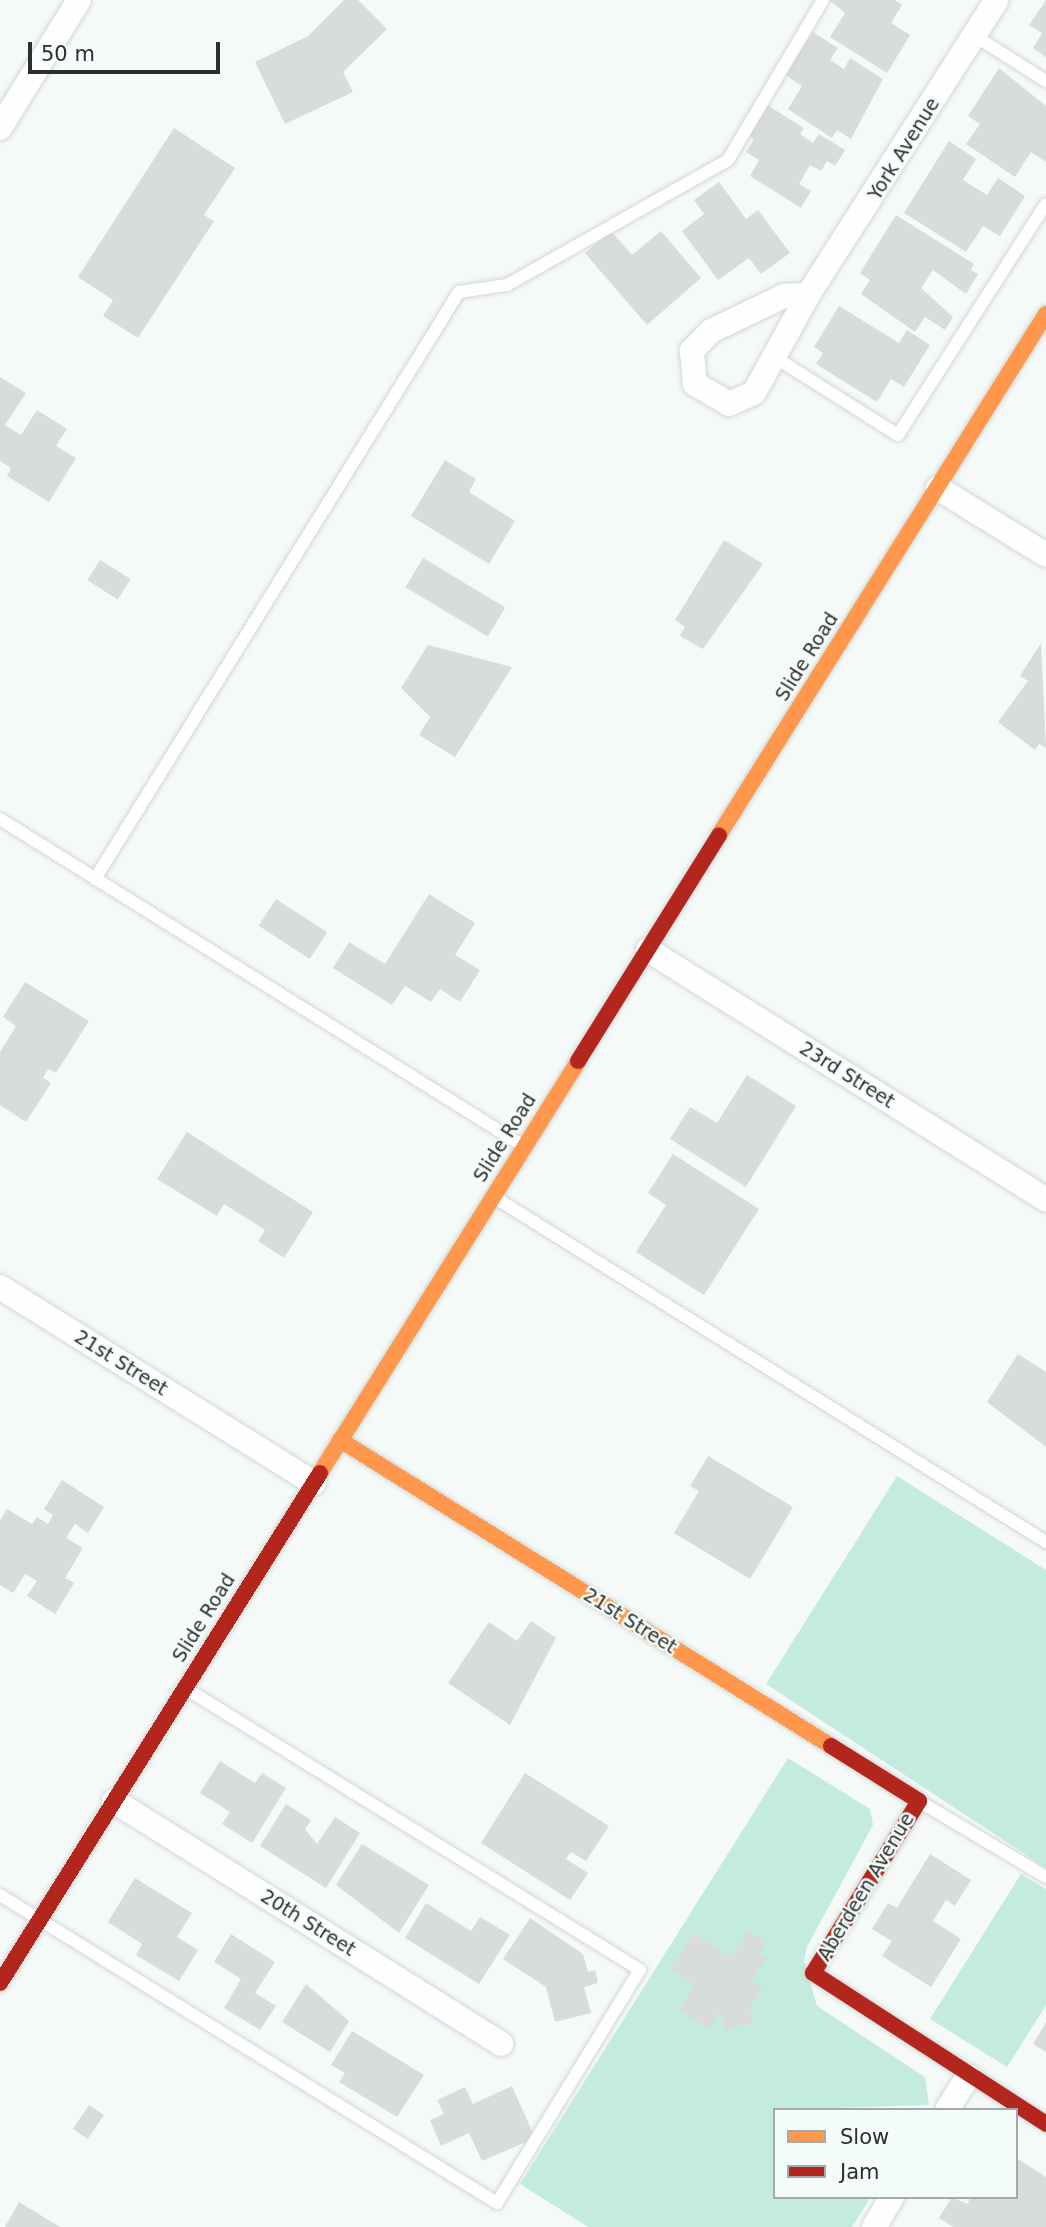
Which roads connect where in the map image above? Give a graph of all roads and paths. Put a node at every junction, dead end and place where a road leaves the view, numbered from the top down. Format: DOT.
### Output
graph roads {
  1 [pos="79,0"];
  2 [pos="823,0"];
  3 [pos="997,0"];
  4 [pos="975,36"];
  5 [pos="1046,81"];
  6 [pos="0,128"];
  7 [pos="1046,204"];
  8 [pos="808,295"];
  9 [pos="1046,314"];
  10 [pos="775,358"];
  11 [pos="938,488"];
  12 [pos="1046,555"];
  13 [pos="0,819"];
  14 [pos="95,879"];
  15 [pos="648,950"];
  16 [pos="525,1147"];
  17 [pos="493,1197"];
  18 [pos="1046,1200"];
  19 [pos="0,1287"];
  20 [pos="341,1440"];
  21 [pos="313,1483"];
  22 [pos="1046,1542"];
  23 [pos="185,1688"];
  24 [pos="114,1801"];
  25 [pos="919,1801"];
  26 [pos="1046,1877"];
  27 [pos="0,1895"];
  28 [pos="40,1919"];
  29 [pos="0,1983"];
  30 [pos="501,2044"];
  31 [pos="968,2076"];
  32 [pos="948,2108"];
  33 [pos="1046,2124"];
  34 [pos="891,2199"];
  35 [pos="874,2227"];
  1 -- 6 [label="street"];
  2 -- 14 [label="lane"];
  3 -- 4 [label="street, York Avenue"];
  4 -- 5 [label="lane"];
  4 -- 8 [label="street, York Avenue"];
  7 -- 10 [label="lane"];
  8 -- 10 [label="street, York Avenue"];
  8 -- 10 [label="street, York Avenue"];
  9 -- 11 [label="main road, Slide Road"];
  11 -- 12 [label="street"];
  11 -- 15 [label="main road, Slide Road"];
  13 -- 14 [label="lane"];
  14 -- 16 [label="lane"];
  15 -- 16 [label="main road, Slide Road"];
  15 -- 18 [label="street, 23rd Street"];
  16 -- 17 [label="main road, Slide Road"];
  17 -- 20 [label="main road, Slide Road"];
  17 -- 22 [label="lane"];
  19 -- 21 [label="street, 21st Street"];
  20 -- 21 [label="main road, Slide Road"];
  20 -- 25 [label="main road, 21st Street"];
  21 -- 23 [label="main road, Slide Road"];
  23 -- 24 [label="main road, Slide Road"];
  23 -- 28 [label="lane"];
  24 -- 28 [label="main road, Slide Road"];
  24 -- 30 [label="street, 20th Street"];
  25 -- 26 [label="lane"];
  25 -- 31 [label="main road, Aberdeen Avenue"];
  27 -- 28 [label="lane"];
  28 -- 29 [label="main road, Slide Road"];
  31 -- 32 [label="street"];
  31 -- 33 [label="main road"];
  34 -- 35 [label="street"];
}
